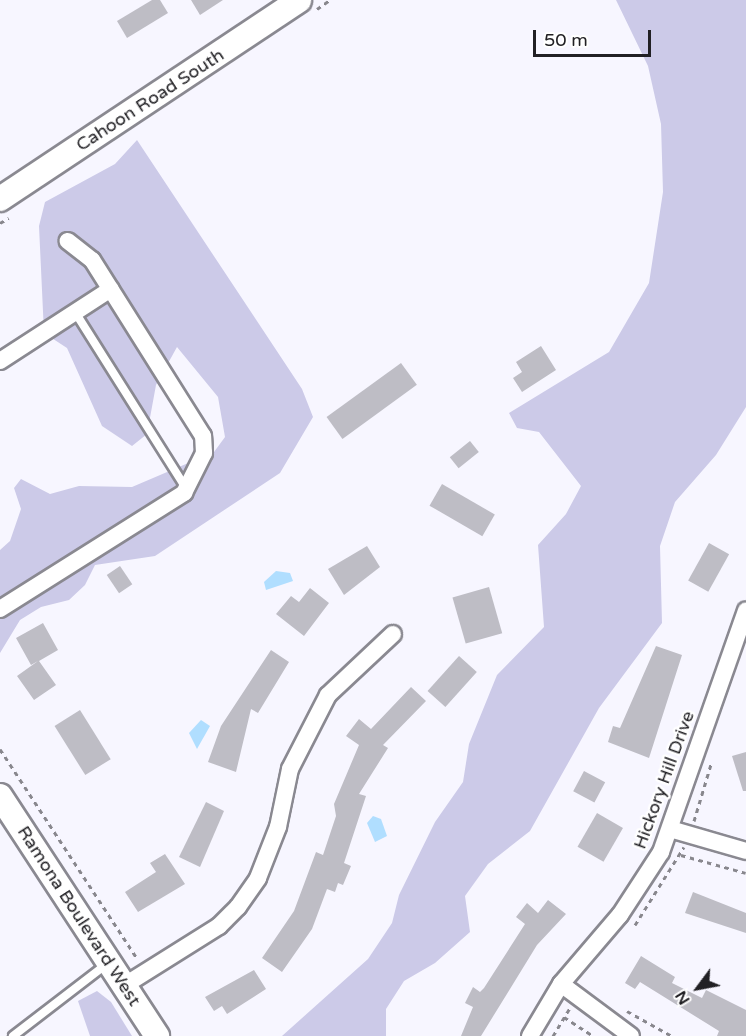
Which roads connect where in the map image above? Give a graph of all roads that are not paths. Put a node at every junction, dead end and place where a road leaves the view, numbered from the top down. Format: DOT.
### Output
graph roads {
  1 [pos="299,0"];
  2 [pos="0,199"];
  3 [pos="68,241"];
  4 [pos="111,289"];
  5 [pos="75,312"];
  6 [pos="0,361"];
  7 [pos="187,490"];
  8 [pos="0,609"];
  9 [pos="746,611"];
  10 [pos="393,634"];
  11 [pos="4,811"];
  12 [pos="670,829"];
  13 [pos="746,851"];
  14 [pos="109,962"];
  15 [pos="134,979"];
  16 [pos="561,984"];
  17 [pos="13,1036"];
  18 [pos="158,1036"];
  19 [pos="530,1036"];
  20 [pos="631,1036"];
  1 -- 2 [label="main road, Cahoon Road South"];
  3 -- 4 [label="street"];
  4 -- 5 [label="street"];
  4 -- 7 [label="street"];
  5 -- 6 [label="street"];
  5 -- 7 [label="lane"];
  7 -- 8 [label="street"];
  9 -- 12 [label="street, Hickory Hill Drive"];
  10 -- 15 [label="street"];
  11 -- 14 [label="main road, Ramona Boulevard West"];
  12 -- 13 [label="street"];
  12 -- 16 [label="street, Hickory Hill Drive"];
  14 -- 15 [label="main road, Ramona Boulevard West"];
  14 -- 17 [label="lane"];
  15 -- 18 [label="main road, Ramona Boulevard West"];
  16 -- 19 [label="street, Hickory Hill Drive"];
  16 -- 20 [label="street"];
}
